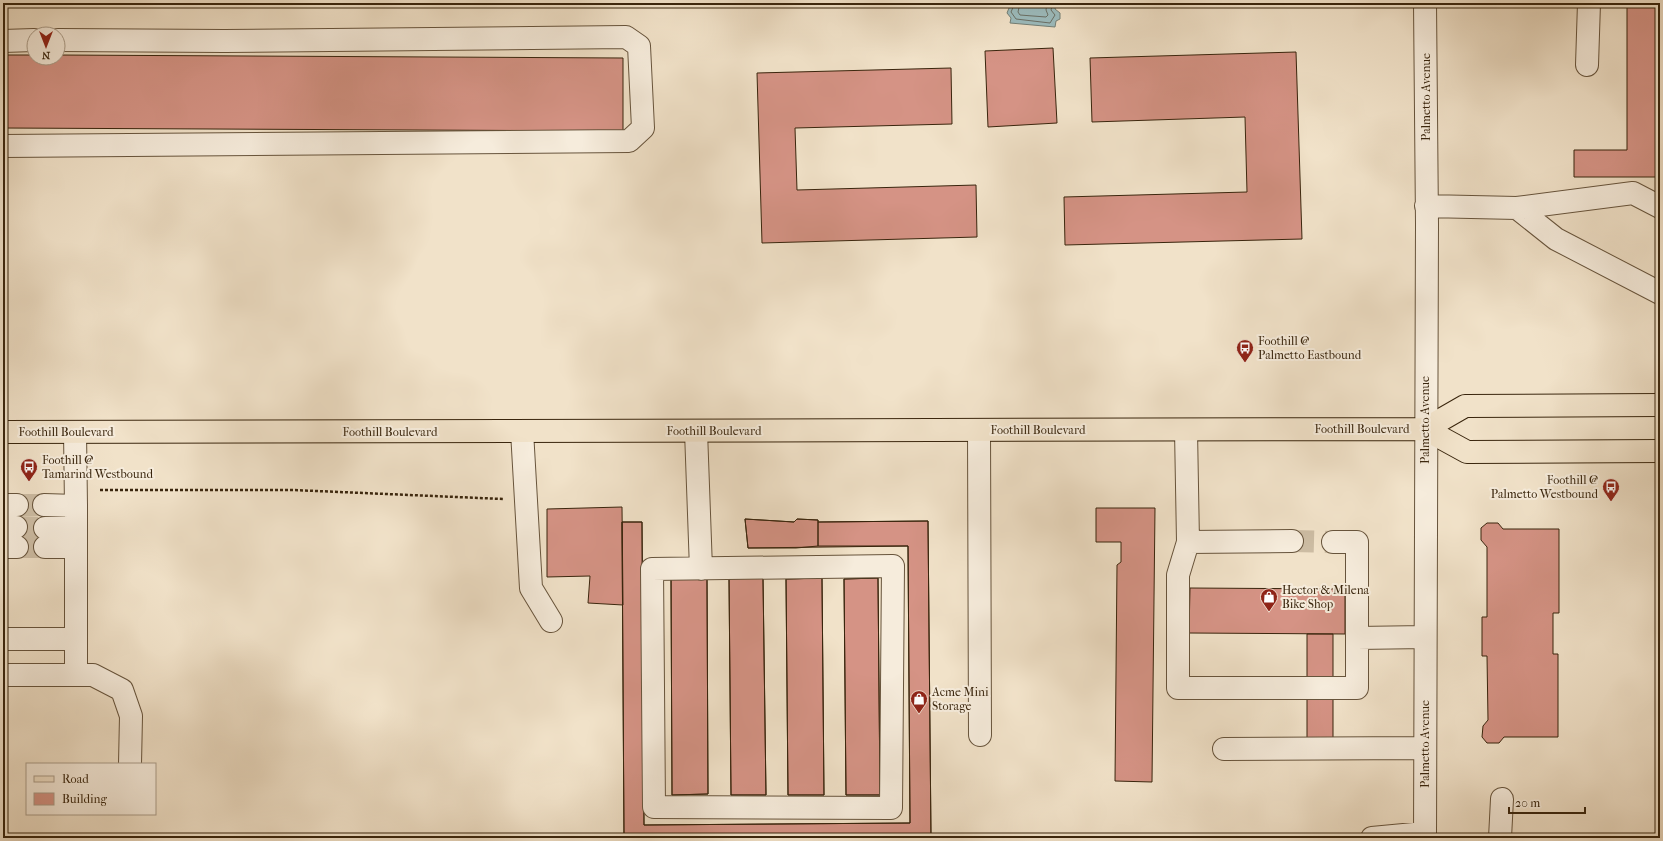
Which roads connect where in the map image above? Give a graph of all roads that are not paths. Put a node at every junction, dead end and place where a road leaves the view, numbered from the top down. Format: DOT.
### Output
graph roads {
  1 [pos="1425,3"];
  2 [pos="1589,3"];
  3 [pos="26,40"];
  4 [pos="66,40"];
  5 [pos="3,41"];
  6 [pos="1587,65"];
  7 [pos="3,146"];
  8 [pos="1426,206"];
  9 [pos="1660,207"];
  10 [pos="1518,208"];
  11 [pos="1660,293"];
  12 [pos="1660,406"];
  13 [pos="1425,429"];
  14 [pos="979,430"];
  15 [pos="1186,430"];
  16 [pos="522,431"];
  17 [pos="696,431"];
  18 [pos="3,432"];
  19 [pos="75,432"];
  20 [pos="1660,451"];
  21 [pos="76,498"];
  22 [pos="44,505"];
  23 [pos="45,537"];
  24 [pos="76,537"];
  25 [pos="1188,542"];
  26 [pos="1292,542"];
  27 [pos="1333,542"];
  28 [pos="701,568"];
  29 [pos="551,621"];
  30 [pos="1425,637"];
  31 [pos="1357,638"];
  32 [pos="3,639"];
  33 [pos="76,639"];
  34 [pos="76,674"];
  35 [pos="3,675"];
  36 [pos="980,734"];
  37 [pos="1425,748"];
  38 [pos="1224,749"];
  39 [pos="130,763"];
  40 [pos="1502,799"];
  41 [pos="1425,835"];
  42 [pos="1372,838"];
  43 [pos="1500,838"];
  1 -- 8 [label="street, Palmetto Avenue"];
  2 -- 6 [label="street"];
  3 -- 5 [label="street"];
  4 -- 7 [label="street"];
  8 -- 10 [label="street"];
  8 -- 13 [label="street, Palmetto Avenue"];
  9 -- 10 [label="street"];
  10 -- 11 [label="street"];
  12 -- 13 [label="main road, Foothill Boulevard"];
  13 -- 15 [label="main road, Foothill Boulevard"];
  13 -- 20 [label="main road, Foothill Boulevard"];
  13 -- 30 [label="street, Palmetto Avenue"];
  14 -- 15 [label="main road, Foothill Boulevard"];
  14 -- 17 [label="main road, Foothill Boulevard"];
  14 -- 36 [label="street"];
  15 -- 25 [label="street"];
  16 -- 17 [label="main road, Foothill Boulevard"];
  16 -- 19 [label="main road, Foothill Boulevard"];
  16 -- 29 [label="street"];
  17 -- 28 [label="street"];
  18 -- 19 [label="main road, Foothill Boulevard"];
  19 -- 21 [label="street"];
  21 -- 22 [label="street"];
  21 -- 24 [label="street"];
  23 -- 24 [label="street"];
  24 -- 33 [label="street"];
  25 -- 26 [label="street"];
  25 -- 31 [label="street"];
  27 -- 31 [label="street"];
  28 -- 28 [label="street"];
  30 -- 31 [label="street"];
  30 -- 37 [label="street, Palmetto Avenue"];
  32 -- 33 [label="street"];
  33 -- 34 [label="street"];
  34 -- 35 [label="street"];
  34 -- 39 [label="street"];
  37 -- 38 [label="street"];
  37 -- 41 [label="street, Palmetto Avenue"];
  40 -- 43 [label="street"];
  41 -- 42 [label="street"];
}
